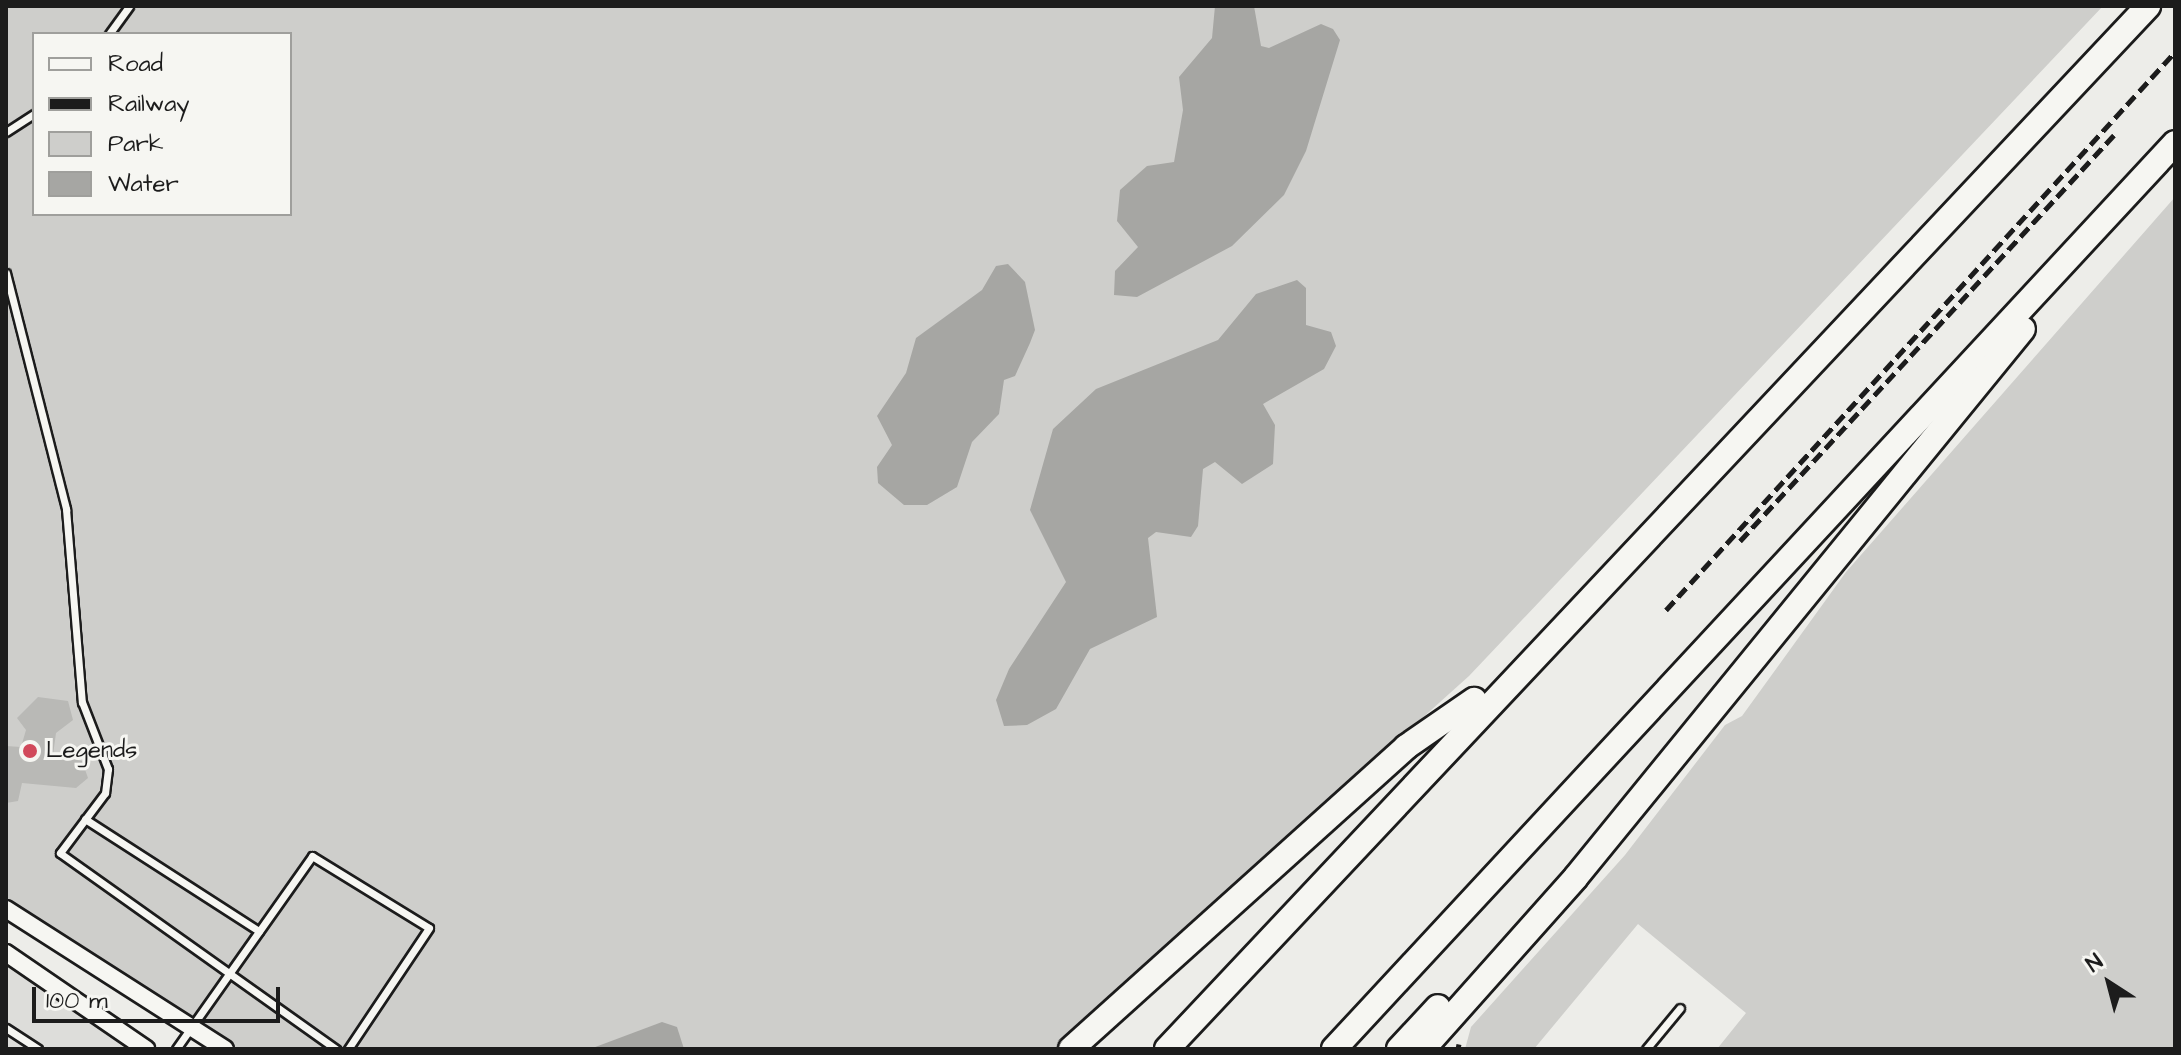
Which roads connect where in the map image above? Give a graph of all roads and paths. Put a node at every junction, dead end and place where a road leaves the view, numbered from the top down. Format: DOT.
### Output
graph roads {
  1 [pos="129,6"];
  2 [pos="2148,6"];
  3 [pos="110,32"];
  4 [pos="32,115"];
  5 [pos="6,132"];
  6 [pos="2174,144"];
  7 [pos="6,273"];
  8 [pos="1515,671"];
  9 [pos="1625,817"];
  10 [pos="85,819"];
  11 [pos="6,909"];
  12 [pos="259,931"];
  13 [pos="6,953"];
  14 [pos="229,973"];
  15 [pos="1680,1008"];
  16 [pos="192,1027"];
  17 [pos="6,1028"];
  18 [pos="38,1049"];
  19 [pos="146,1049"];
  20 [pos="176,1049"];
  21 [pos="225,1049"];
  22 [pos="336,1049"];
  23 [pos="348,1049"];
  24 [pos="1071,1049"];
  25 [pos="1167,1049"];
  26 [pos="1334,1049"];
  27 [pos="1399,1049"];
  28 [pos="1423,1049"];
  29 [pos="1646,1049"];
  1 -- 3 [label="lane"];
  2 -- 8 [label="highway"];
  4 -- 5 [label="lane"];
  6 -- 9 [label="highway"];
  6 -- 26 [label="highway"];
  7 -- 10 [label="lane"];
  8 -- 24 [label="highway"];
  8 -- 25 [label="highway"];
  9 -- 27 [label="highway"];
  9 -- 28 [label="highway"];
  10 -- 12 [label="lane"];
  10 -- 14 [label="lane"];
  11 -- 16 [label="street"];
  12 -- 14 [label="lane"];
  12 -- 23 [label="lane"];
  13 -- 19 [label="street"];
  14 -- 16 [label="lane"];
  14 -- 22 [label="lane"];
  15 -- 29 [label="lane"];
  16 -- 20 [label="lane"];
  16 -- 21 [label="street"];
  17 -- 18 [label="lane"];
}
